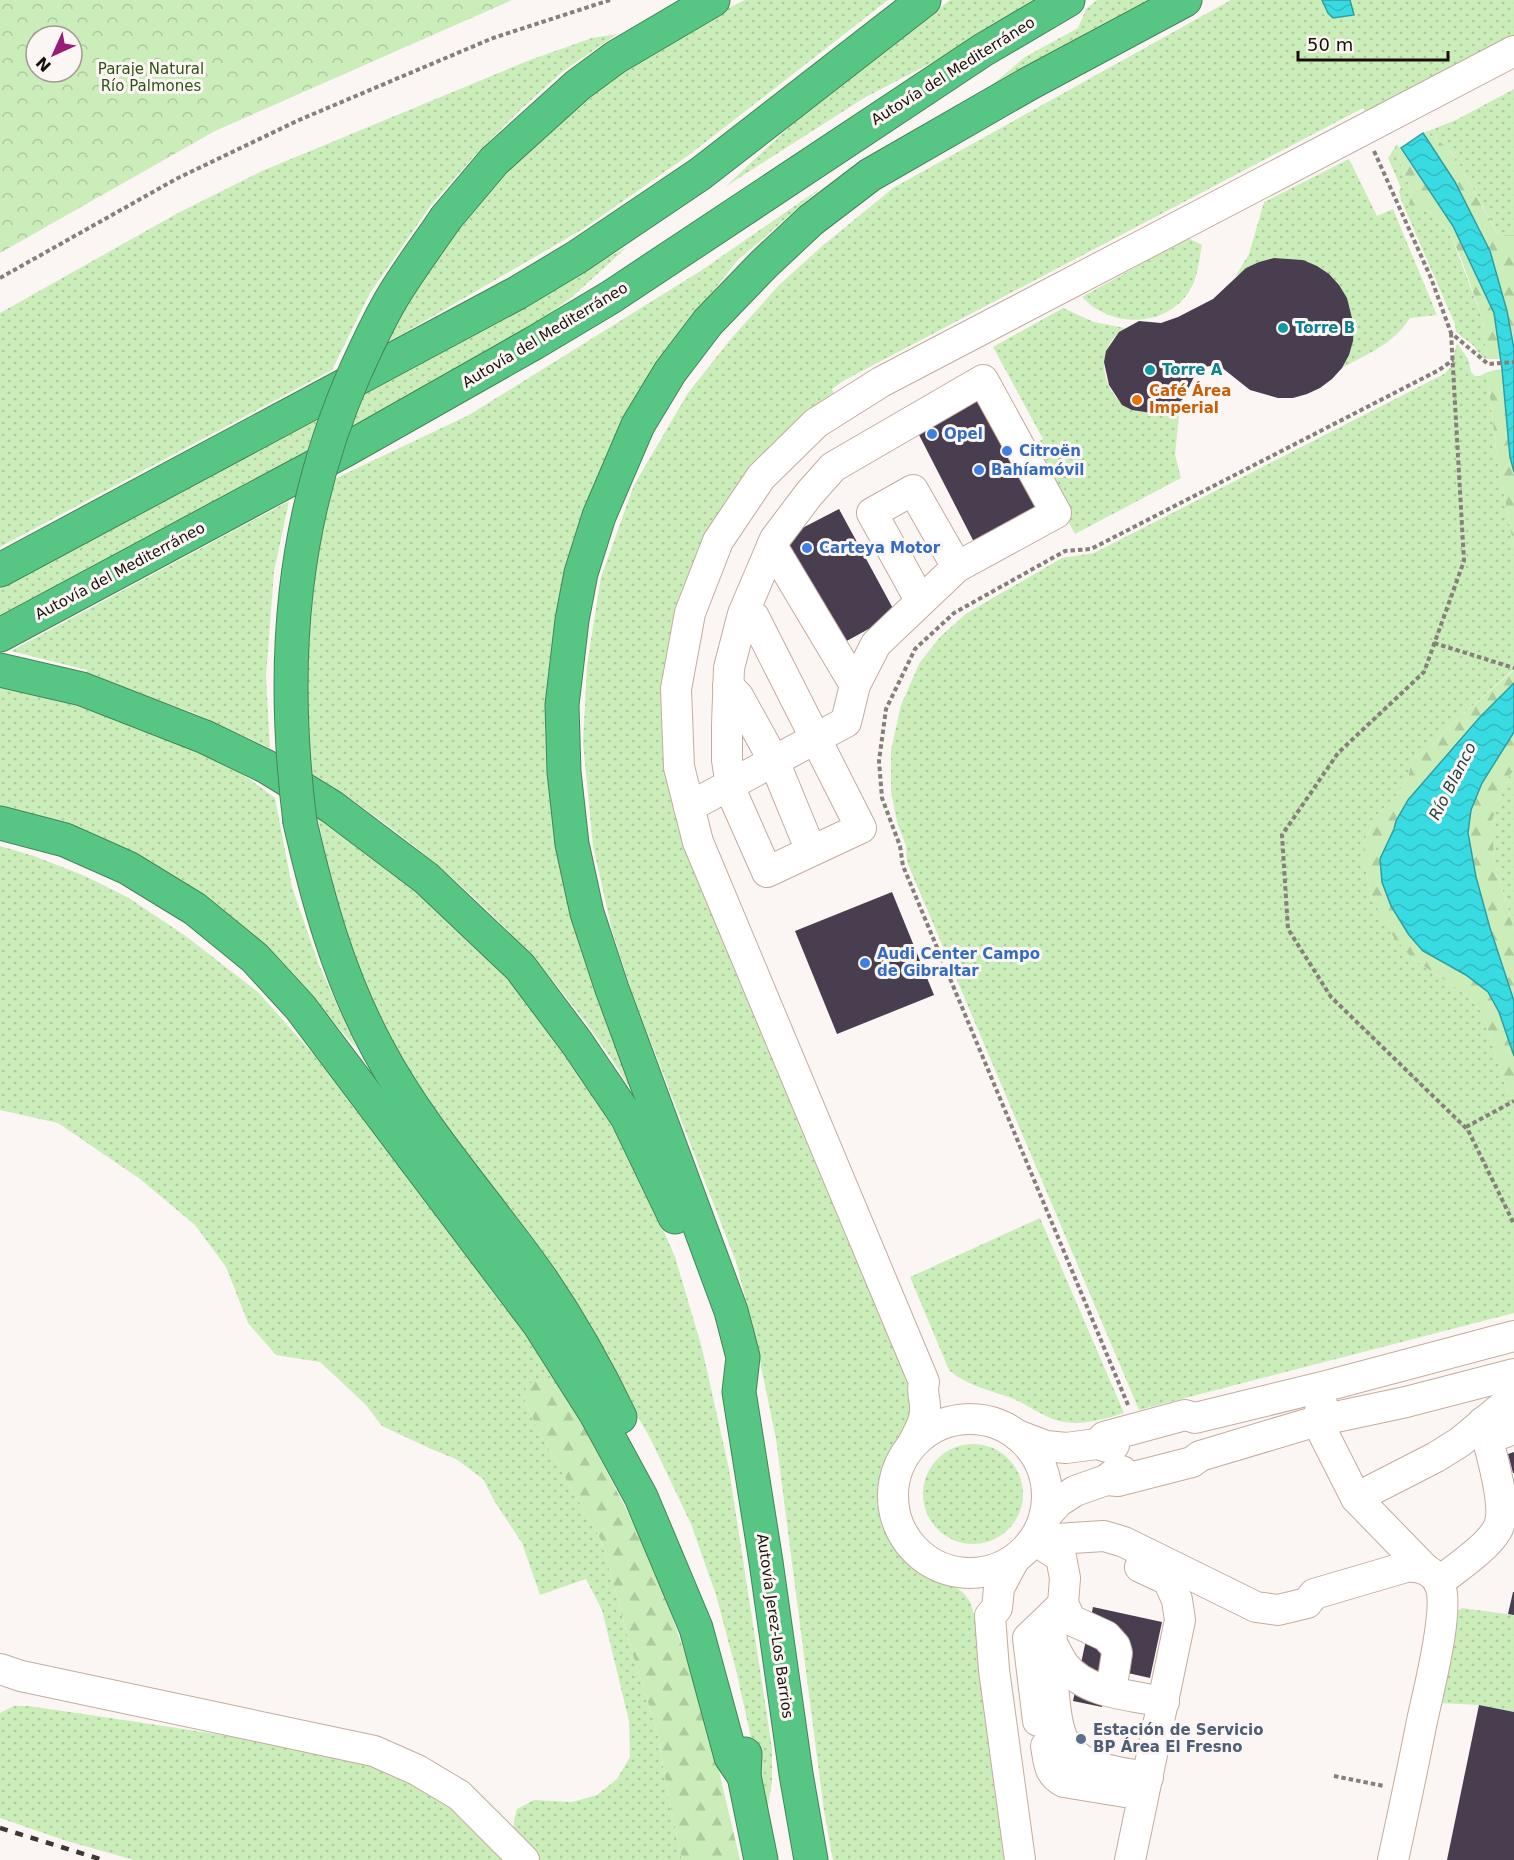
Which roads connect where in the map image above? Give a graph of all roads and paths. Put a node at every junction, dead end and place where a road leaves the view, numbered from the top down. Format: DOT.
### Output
graph roads {
  1 [pos="610,0"];
  2 [pos="713,0"];
  3 [pos="924,0"];
  4 [pos="1068,0"];
  5 [pos="1185,0"];
  6 [pos="1514,51"];
  7 [pos="1364,130"];
  8 [pos="0,278"];
  9 [pos="1451,333"];
  10 [pos="1453,360"];
  11 [pos="1514,362"];
  12 [pos="822,420"];
  13 [pos="843,461"];
  14 [pos="772,546"];
  15 [pos="957,567"];
  16 [pos="0,570"];
  17 [pos="920,600"];
  18 [pos="743,614"];
  19 [pos="0,635"];
  20 [pos="1434,643"];
  21 [pos="1514,668"];
  22 [pos="0,670"];
  23 [pos="855,685"];
  24 [pos="728,686"];
  25 [pos="816,738"];
  26 [pos="774,761"];
  27 [pos="731,785"];
  28 [pos="689,807"];
  29 [pos="0,823"];
  30 [pos="812,851"];
  31 [pos="1514,1101"];
  32 [pos="1466,1127"];
  33 [pos="1514,1224"];
  34 [pos="1514,1336"];
  35 [pos="1412,1362"];
  36 [pos="1514,1374"];
  37 [pos="924,1382"];
  38 [pos="1326,1386"];
  39 [pos="739,1392"];
  40 [pos="1514,1397"];
  41 [pos="1406,1402"];
  42 [pos="1195,1418"];
  43 [pos="987,1421"];
  44 [pos="1317,1421"];
  45 [pos="1138,1428"];
  46 [pos="1495,1430"];
  47 [pos="1017,1435"];
  48 [pos="913,1443"];
  49 [pos="1097,1444"];
  50 [pos="1356,1498"];
  51 [pos="1034,1538"];
  52 [pos="1073,1538"];
  53 [pos="952,1572"];
  54 [pos="1432,1576"];
  55 [pos="990,1616"];
  56 [pos="1055,1620"];
  57 [pos="11,1673"];
  58 [pos="1111,1691"];
  59 [pos="1164,1702"];
  60 [pos="1046,1746"];
  61 [pos="1093,1765"];
  62 [pos="744,1776"];
  63 [pos="1335,1776"];
  64 [pos="1146,1786"];
  65 [pos="1408,1791"];
  66 [pos="524,1860"];
  67 [pos="761,1860"];
  68 [pos="811,1860"];
  69 [pos="1020,1860"];
  70 [pos="1130,1860"];
  71 [pos="1394,1860"];
  1 -- 8 [label="path"];
  2 -- 62 [label="highway, bridge"];
  3 -- 16 [label="highway"];
  4 -- 19 [label="highway, Autovía del Mediterráneo"];
  5 -- 39 [label="highway"];
  6 -- 7 [label="street"];
  7 -- 9 [label="path"];
  7 -- 12 [label="street"];
  9 -- 10 [label="path"];
  9 -- 11 [label="path"];
  10 -- 20 [label="path"];
  10 -- 45 [label="path"];
  12 -- 13 [label="street"];
  12 -- 28 [label="street"];
  13 -- 14 [label="street"];
  13 -- 15 [label="street"];
  14 -- 18 [label="street"];
  14 -- 23 [label="street"];
  15 -- 17 [label="street"];
  15 -- 17 [label="street"];
  17 -- 23 [label="street"];
  18 -- 24 [label="street"];
  18 -- 25 [label="street"];
  20 -- 21 [label="path"];
  20 -- 32 [label="path"];
  22 -- 39 [label="highway"];
  23 -- 25 [label="street"];
  24 -- 26 [label="street"];
  24 -- 27 [label="street"];
  25 -- 26 [label="street"];
  25 -- 30 [label="street"];
  26 -- 27 [label="street"];
  26 -- 30 [label="street"];
  27 -- 28 [label="street"];
  27 -- 30 [label="street"];
  28 -- 37 [label="street"];
  29 -- 62 [label="highway"];
  31 -- 32 [label="path"];
  32 -- 33 [label="path"];
  34 -- 35 [label="street"];
  35 -- 38 [label="street"];
  35 -- 41 [label="street"];
  36 -- 41 [label="street"];
  37 -- 43 [label="street"];
  37 -- 48 [label="street"];
  38 -- 42 [label="street"];
  38 -- 44 [label="street"];
  39 -- 68 [label="highway, Autovía Jerez-Los Barrios"];
  40 -- 46 [label="street"];
  41 -- 44 [label="street"];
  42 -- 45 [label="street"];
  42 -- 49 [label="street"];
  43 -- 47 [label="street"];
  43 -- 48 [label="street"];
  44 -- 50 [label="street"];
  44 -- 51 [label="street"];
  45 -- 49 [label="street"];
  46 -- 50 [label="street"];
  46 -- 54 [label="street"];
  47 -- 49 [label="street"];
  47 -- 51 [label="street"];
  48 -- 53 [label="street"];
  50 -- 54 [label="street"];
  51 -- 52 [label="street"];
  51 -- 53 [label="street"];
  51 -- 55 [label="street"];
  51 -- 56 [label="street"];
  52 -- 54 [label="street"];
  52 -- 59 [label="street"];
  53 -- 55 [label="street"];
  54 -- 65 [label="street"];
  55 -- 69 [label="street"];
  56 -- 58 [label="street"];
  56 -- 58 [label="street"];
  56 -- 60 [label="street"];
  56 -- 61 [label="street"];
  57 -- 66 [label="street"];
  58 -- 59 [label="street"];
  59 -- 64 [label="street"];
  60 -- 61 [label="street"];
  60 -- 64 [label="street"];
  61 -- 64 [label="street"];
  62 -- 67 [label="highway"];
  63 -- 65 [label="path"];
  64 -- 70 [label="street"];
  65 -- 71 [label="street"];
}
